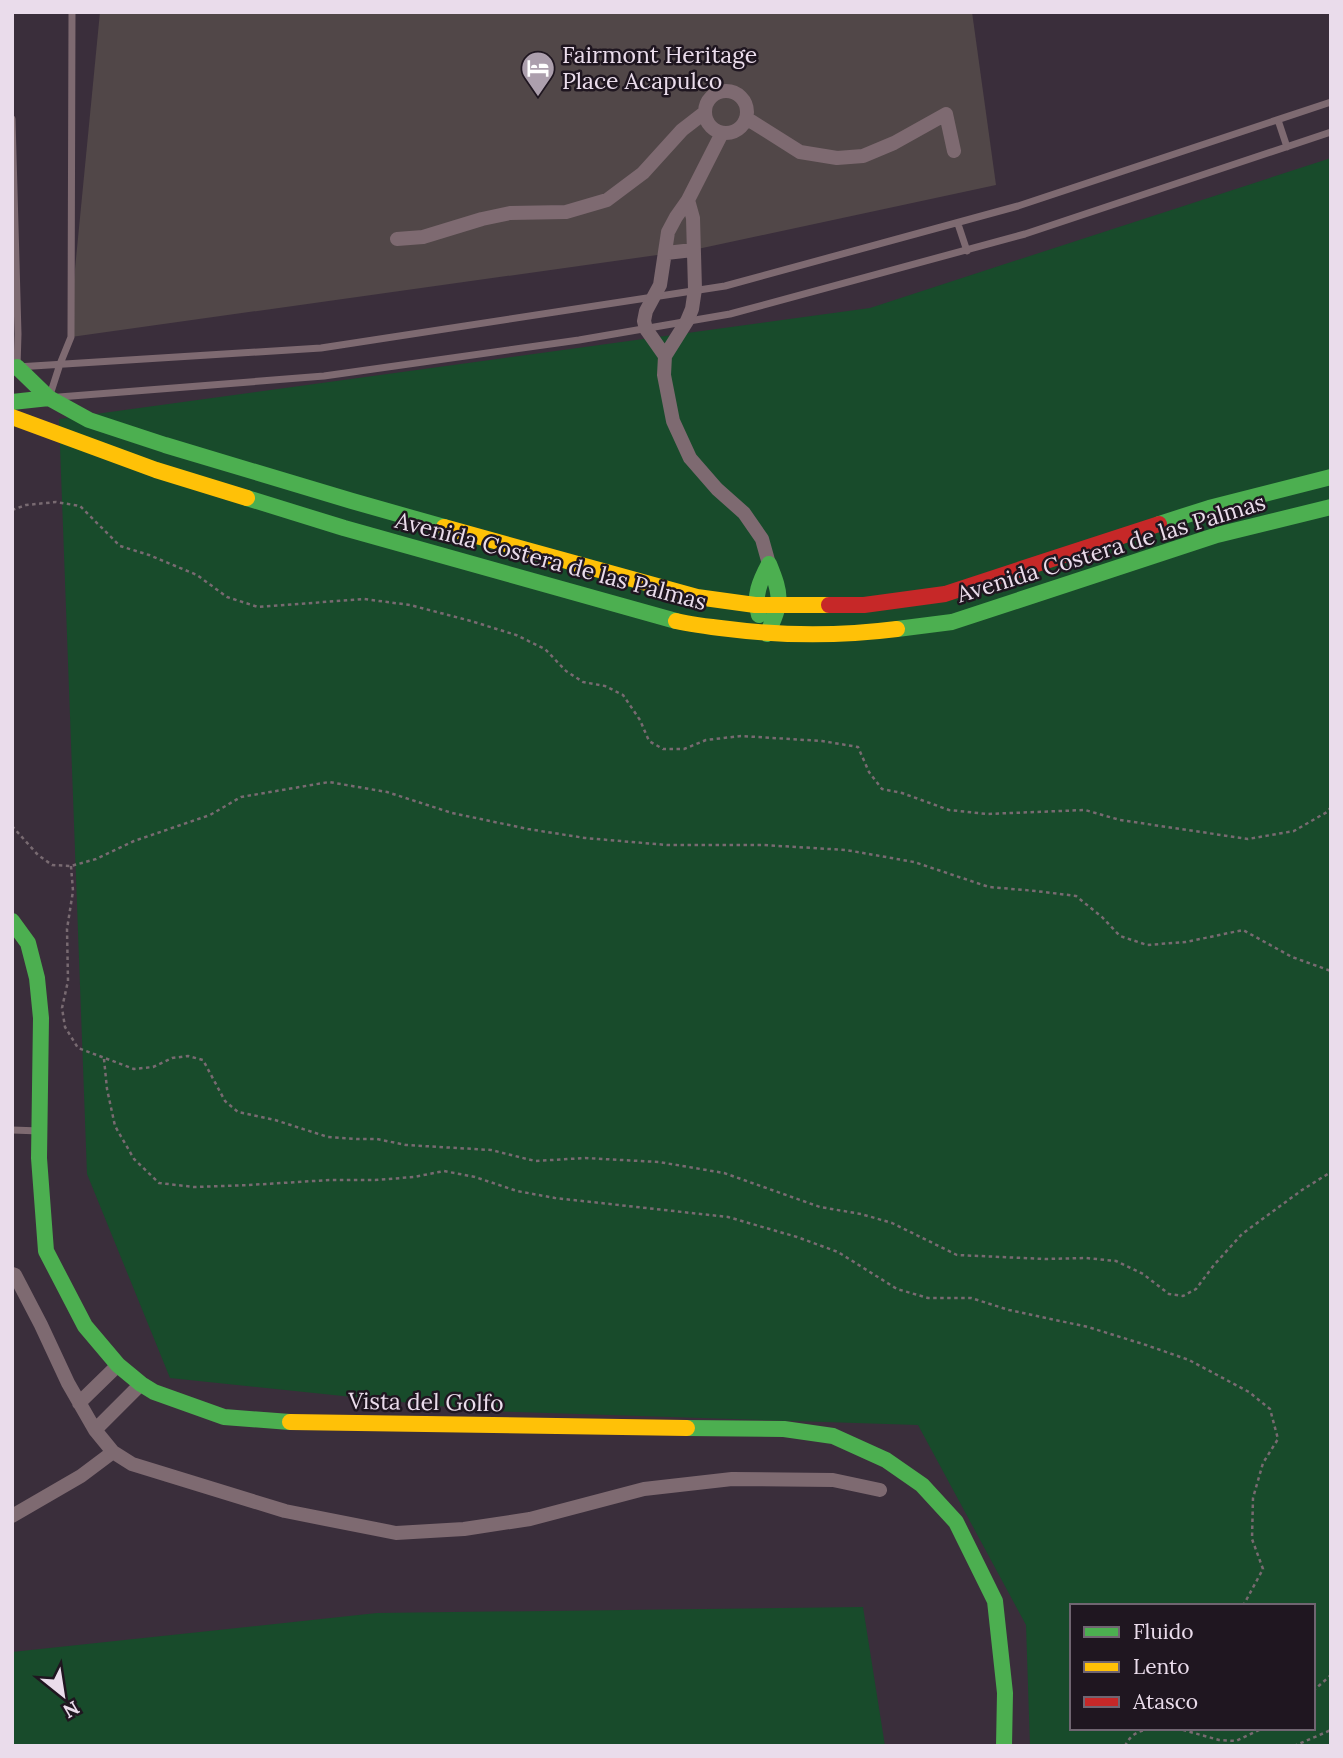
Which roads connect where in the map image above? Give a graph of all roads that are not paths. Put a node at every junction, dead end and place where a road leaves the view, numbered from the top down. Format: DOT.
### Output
graph roads {
  1 [pos="72,12"];
  2 [pos="1331,102"];
  3 [pos="704,113"];
  4 [pos="746,118"];
  5 [pos="12,119"];
  6 [pos="1278,120"];
  7 [pos="1331,132"];
  8 [pos="722,133"];
  9 [pos="1287,147"];
  10 [pos="954,151"];
  11 [pos="688,200"];
  12 [pos="958,224"];
  13 [pos="397,239"];
  14 [pos="693,250"];
  15 [pos="967,251"];
  16 [pos="666,253"];
  17 [pos="695,289"];
  18 [pos="654,296"];
  19 [pos="687,321"];
  20 [pos="646,329"];
  21 [pos="665,356"];
  22 [pos="60,364"];
  23 [pos="15,368"];
  24 [pos="49,398"];
  25 [pos="12,401"];
  26 [pos="12,417"];
  27 [pos="1331,477"];
  28 [pos="1331,506"];
  29 [pos="769,564"];
  30 [pos="755,604"];
  31 [pos="780,606"];
  32 [pos="767,634"];
  33 [pos="12,921"];
  34 [pos="12,1130"];
  35 [pos="40,1131"];
  36 [pos="12,1274"];
  37 [pos="118,1365"];
  38 [pos="141,1384"];
  39 [pos="79,1403"];
  40 [pos="95,1430"];
  41 [pos="113,1452"];
  42 [pos="880,1490"];
  43 [pos="12,1516"];
  44 [pos="1004,1746"];
  1 -- 22 [label="lane"];
  2 -- 6 [label="lane"];
  3 -- 4 [label="street"];
  3 -- 8 [label="street"];
  3 -- 13 [label="street"];
  4 -- 8 [label="street"];
  4 -- 10 [label="street"];
  5 -- 23 [label="lane"];
  6 -- 9 [label="lane"];
  6 -- 12 [label="lane"];
  7 -- 9 [label="lane"];
  8 -- 11 [label="street"];
  9 -- 15 [label="lane"];
  11 -- 14 [label="street"];
  11 -- 16 [label="street"];
  12 -- 15 [label="lane"];
  12 -- 17 [label="lane"];
  14 -- 16 [label="street"];
  14 -- 17 [label="street"];
  15 -- 19 [label="lane"];
  16 -- 18 [label="street"];
  17 -- 18 [label="lane"];
  17 -- 19 [label="street"];
  18 -- 20 [label="street"];
  18 -- 22 [label="lane"];
  19 -- 20 [label="lane"];
  19 -- 21 [label="street"];
  20 -- 21 [label="street"];
  20 -- 24 [label="lane"];
  21 -- 29 [label="street"];
  22 -- 23 [label="lane"];
  22 -- 24 [label="lane"];
  23 -- 24 [label="main road, Avenida Costera de las Palmas"];
  24 -- 25 [label="main road"];
  24 -- 30 [label="main road, Avenida Costera de las Palmas"];
  26 -- 32 [label="main road, Avenida Costera de las Palmas"];
  27 -- 31 [label="main road, Avenida Costera de las Palmas"];
  28 -- 32 [label="main road, Avenida Costera de las Palmas"];
  29 -- 30 [label="main road"];
  29 -- 31 [label="main road"];
  30 -- 31 [label="main road, Avenida Costera de las Palmas"];
  30 -- 32 [label="main road"];
  31 -- 32 [label="main road"];
  33 -- 35 [label="main road, Vista del Golfo"];
  34 -- 35 [label="lane"];
  35 -- 37 [label="main road, Vista del Golfo"];
  36 -- 39 [label="street"];
  37 -- 38 [label="main road, Vista del Golfo"];
  37 -- 39 [label="street"];
  38 -- 40 [label="street"];
  38 -- 44 [label="main road, Vista del Golfo"];
  39 -- 40 [label="street"];
  40 -- 41 [label="street"];
  41 -- 42 [label="street"];
  41 -- 43 [label="street"];
}
